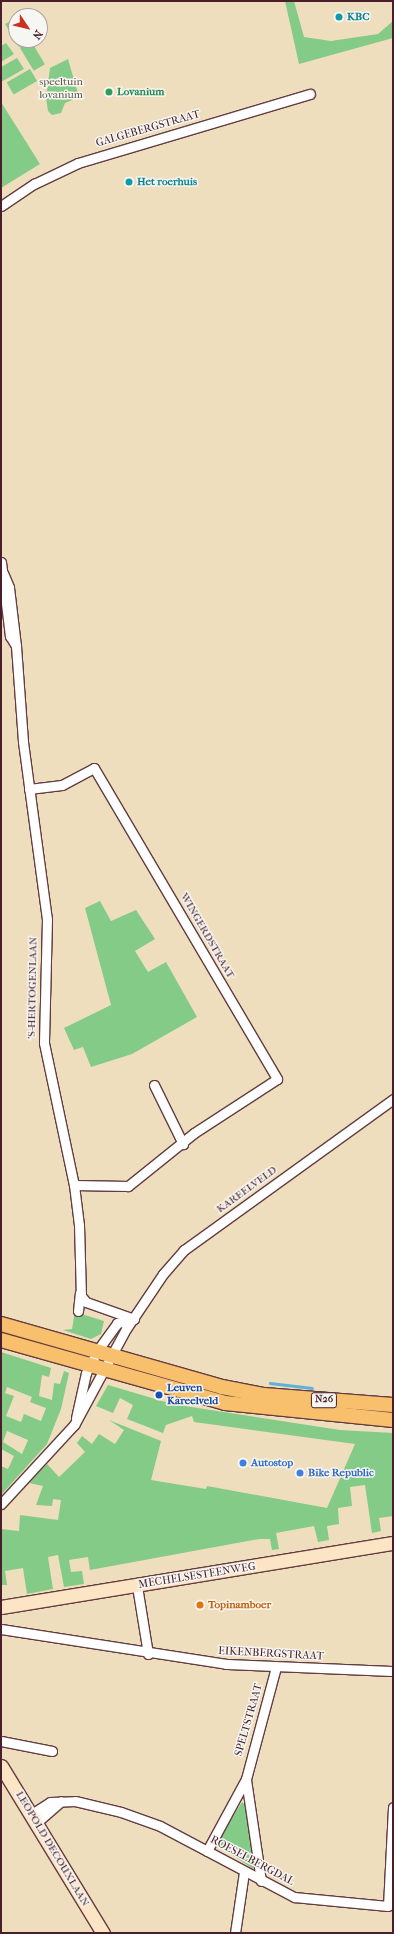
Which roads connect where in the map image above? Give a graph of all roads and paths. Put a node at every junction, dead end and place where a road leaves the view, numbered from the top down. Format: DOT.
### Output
graph roads {
  1 [pos="310,94"];
  2 [pos="1,206"];
  3 [pos="1,562"];
  4 [pos="29,789"];
  5 [pos="154,1085"];
  6 [pos="393,1099"];
  7 [pos="183,1144"];
  8 [pos="74,1185"];
  9 [pos="80,1293"];
  10 [pos="78,1311"];
  11 [pos="134,1319"];
  12 [pos="1,1324"];
  13 [pos="1,1340"];
  14 [pos="96,1351"];
  15 [pos="112,1356"];
  16 [pos="89,1366"];
  17 [pos="104,1371"];
  18 [pos="393,1405"];
  19 [pos="393,1420"];
  20 [pos="74,1425"];
  21 [pos="1,1504"];
  22 [pos="393,1543"];
  23 [pos="136,1586"];
  24 [pos="1,1608"];
  25 [pos="1,1629"];
  26 [pos="148,1654"];
  27 [pos="276,1667"];
  28 [pos="393,1671"];
  29 [pos="1,1741"];
  30 [pos="52,1751"];
  31 [pos="1,1766"];
  32 [pos="246,1779"];
  33 [pos="393,1808"];
  34 [pos="33,1819"];
  35 [pos="206,1851"];
  36 [pos="244,1872"];
  37 [pos="261,1881"];
  38 [pos="102,1933"];
  39 [pos="235,1933"];
  1 -- 2 [label="street, GALGEBERGSTRAAT"];
  3 -- 4 [label="street, 'S-HERTOGENLAAN"];
  4 -- 7 [label="street, WINGERDSTRAAT"];
  4 -- 8 [label="street, 'S-HERTOGENLAAN"];
  5 -- 7 [label="street"];
  6 -- 11 [label="street, KAREELVELD"];
  7 -- 8 [label="street, WINGERDSTRAAT"];
  8 -- 9 [label="street, 'S-HERTOGENLAAN"];
  9 -- 10 [label="street, 'S-HERTOGENLAAN"];
  9 -- 11 [label="street"];
  11 -- 14 [label="street, KAREELVELD"];
  11 -- 15 [label="street, KAREELVELD"];
  12 -- 14 [label="main road, N26"];
  13 -- 16 [label="main road, N26"];
  14 -- 15 [label="main road, N26"];
  14 -- 16 [label="street, KAREELVELD"];
  15 -- 17 [label="street, KAREELVELD"];
  15 -- 18 [label="main road, N26"];
  16 -- 17 [label="main road, N26"];
  16 -- 20 [label="street, KAREELVELD"];
  17 -- 19 [label="main road, N26"];
  17 -- 20 [label="street, KAREELVELD"];
  20 -- 21 [label="street, KAREELVELD"];
  22 -- 23 [label="street, MECHELSESTEENWEG"];
  23 -- 24 [label="street, MECHELSESTEENWEG"];
  23 -- 26 [label="street"];
  25 -- 26 [label="street, EIKENBERGSTRAAT"];
  26 -- 27 [label="street, EIKENBERGSTRAAT"];
  27 -- 28 [label="street, EIKENBERGSTRAAT"];
  27 -- 32 [label="street, SPELTSTRAAT"];
  29 -- 30 [label="street"];
  31 -- 34 [label="street, LEOPOLD DECOUXLAAN"];
  32 -- 35 [label="street, SPELTSTRAAT"];
  32 -- 37 [label="street, SPELTSTRAAT"];
  33 -- 37 [label="street, ROESELBERGDAL"];
  34 -- 35 [label="street, ROESELBERGDAL"];
  34 -- 38 [label="street, LEOPOLD DECOUXLAAN"];
  35 -- 36 [label="street, ROESELBERGDAL"];
  36 -- 37 [label="street, ROESELBERGDAL"];
  36 -- 39 [label="street"];
}
